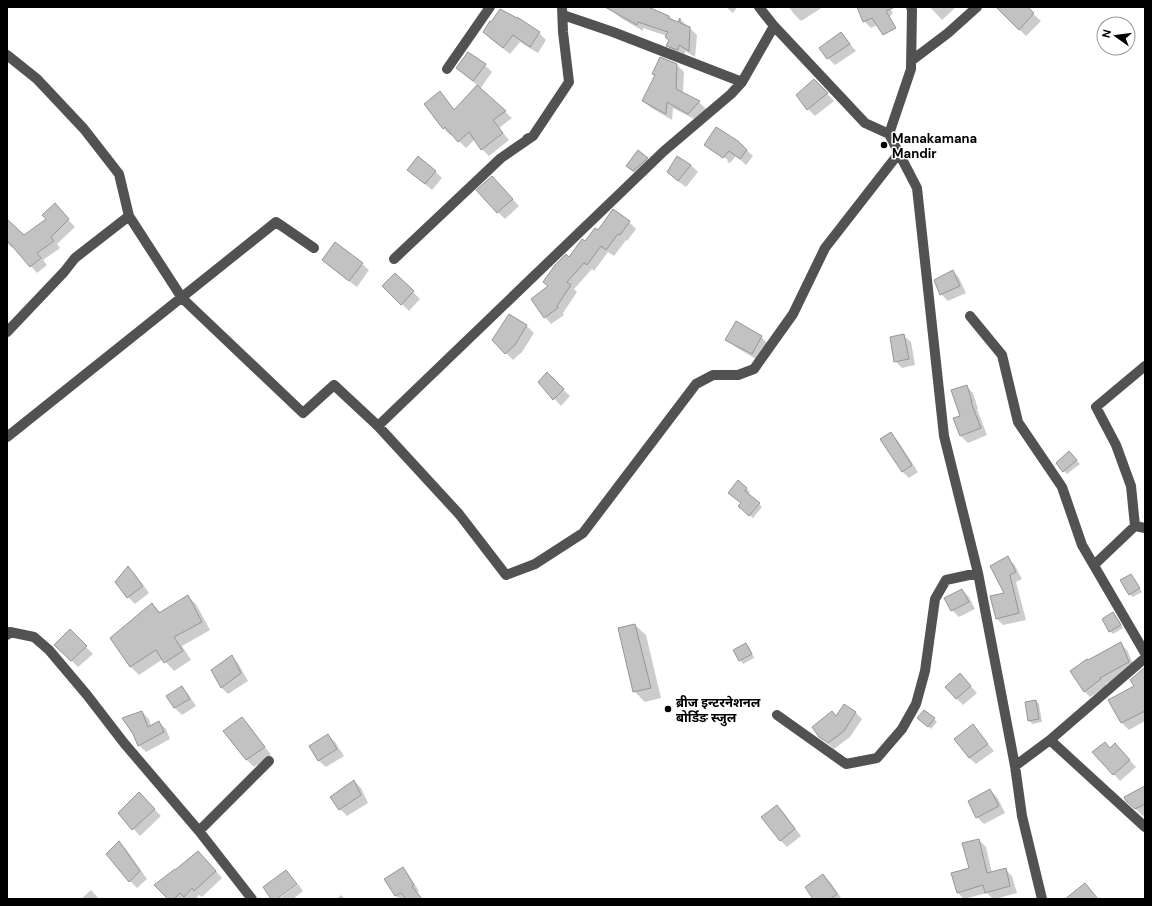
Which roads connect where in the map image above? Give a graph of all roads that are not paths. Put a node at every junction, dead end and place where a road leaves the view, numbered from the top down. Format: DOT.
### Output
graph roads {
  1 [pos="490,7"];
  2 [pos="759,7"];
  3 [pos="911,7"];
  4 [pos="977,7"];
  5 [pos="562,11"];
  6 [pos="774,26"];
  7 [pos="7,55"];
  8 [pos="912,61"];
  9 [pos="447,69"];
  10 [pos="742,82"];
  11 [pos="889,134"];
  12 [pos="533,136"];
  13 [pos="515,145"];
  14 [pos="899,153"];
  15 [pos="129,216"];
  16 [pos="314,248"];
  17 [pos="394,259"];
  18 [pos="182,298"];
  19 [pos="970,316"];
  20 [pos="7,332"];
  21 [pos="1145,366"];
  22 [pos="378,426"];
  23 [pos="7,437"];
  24 [pos="1140,527"];
  25 [pos="1094,565"];
  26 [pos="978,573"];
  27 [pos="8,632"];
  28 [pos="1145,653"];
  29 [pos="1145,658"];
  30 [pos="777,715"];
  31 [pos="1050,740"];
  32 [pos="269,761"];
  33 [pos="1015,766"];
  34 [pos="1145,827"];
  35 [pos="199,831"];
  36 [pos="252,899"];
  37 [pos="1042,899"];
  1 -- 9 [label="street"];
  2 -- 6 [label="street"];
  3 -- 8 [label="street"];
  4 -- 8 [label="street"];
  5 -- 10 [label="street"];
  5 -- 12 [label="street"];
  6 -- 10 [label="street"];
  6 -- 11 [label="street"];
  7 -- 15 [label="street"];
  8 -- 11 [label="street"];
  10 -- 22 [label="street"];
  11 -- 14 [label="street"];
  12 -- 13 [label="street"];
  12 -- 17 [label="street"];
  14 -- 22 [label="street"];
  14 -- 26 [label="street"];
  15 -- 18 [label="street"];
  15 -- 20 [label="street"];
  16 -- 18 [label="street"];
  18 -- 22 [label="street"];
  18 -- 23 [label="street"];
  19 -- 25 [label="street"];
  21 -- 24 [label="street"];
  24 -- 25 [label="street"];
  25 -- 28 [label="street"];
  26 -- 30 [label="street"];
  26 -- 33 [label="street"];
  27 -- 35 [label="street"];
  29 -- 31 [label="street"];
  31 -- 33 [label="street"];
  31 -- 34 [label="street"];
  32 -- 35 [label="street"];
  33 -- 37 [label="street"];
  35 -- 36 [label="street"];
}
